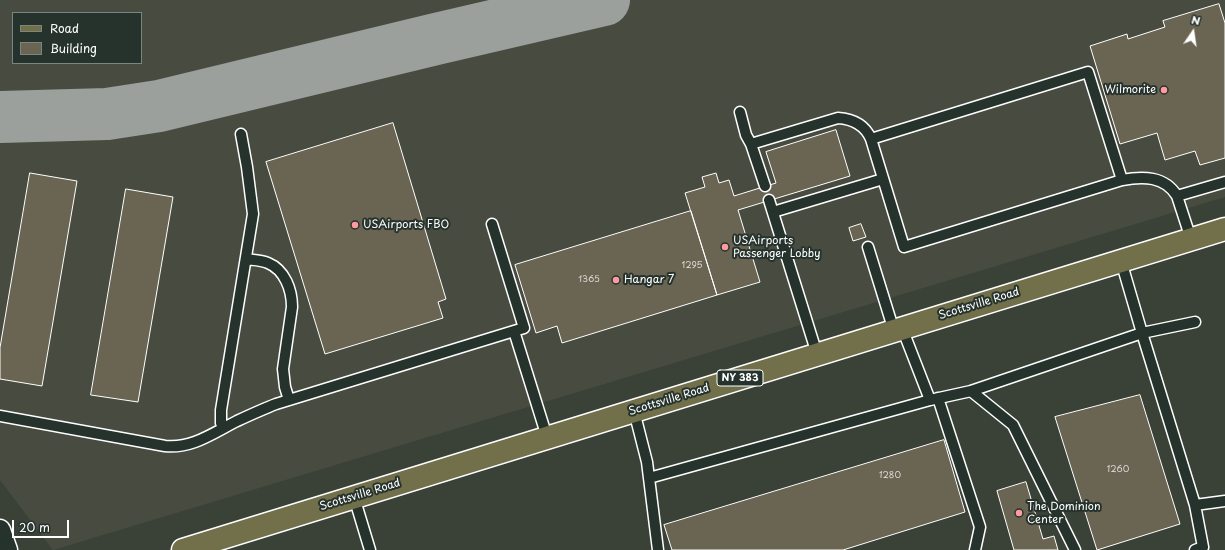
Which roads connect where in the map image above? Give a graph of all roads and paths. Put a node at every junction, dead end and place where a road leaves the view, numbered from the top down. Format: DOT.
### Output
graph roads {
  1 [pos="740,112"];
  2 [pos="241,134"];
  3 [pos="871,139"];
  4 [pos="752,144"];
  5 [pos="883,179"];
  6 [pos="1122,180"];
  7 [pos="1225,182"];
  8 [pos="765,186"];
  9 [pos="1177,196"];
  10 [pos="769,200"];
  11 [pos="773,212"];
  12 [pos="492,224"];
  13 [pos="1225,229"];
  14 [pos="1191,240"];
  15 [pos="868,247"];
  16 [pos="246,259"];
  17 [pos="1121,261"];
  18 [pos="1195,322"];
  19 [pos="898,329"];
  20 [pos="514,331"];
  21 [pos="1142,333"];
  22 [pos="817,354"];
  23 [pos="971,391"];
  24 [pos="934,399"];
  25 [pos="289,400"];
  26 [pos="634,411"];
  27 [pos="0,416"];
  28 [pos="223,428"];
  29 [pos="548,437"];
  30 [pos="649,478"];
  31 [pos="354,497"];
  32 [pos="1225,500"];
  33 [pos="1195,505"];
  34 [pos="0,530"];
  35 [pos="7,550"];
  36 [pos="183,550"];
  37 [pos="370,550"];
  38 [pos="658,550"];
  39 [pos="975,550"];
  40 [pos="1075,550"];
  41 [pos="1195,550"];
  1 -- 4 [label="lane"];
  2 -- 16 [label="lane"];
  3 -- 4 [label="lane"];
  3 -- 5 [label="lane"];
  3 -- 6 [label="lane"];
  4 -- 8 [label="lane"];
  5 -- 6 [label="lane"];
  5 -- 11 [label="lane"];
  6 -- 9 [label="lane"];
  7 -- 9 [label="lane"];
  9 -- 14 [label="lane"];
  10 -- 11 [label="lane"];
  11 -- 22 [label="lane"];
  12 -- 20 [label="lane"];
  13 -- 14 [label="main road, Scottsville Road / NY 383"];
  14 -- 17 [label="main road, Scottsville Road / NY 383"];
  15 -- 19 [label="lane"];
  16 -- 25 [label="lane"];
  16 -- 28 [label="lane"];
  17 -- 19 [label="main road, Scottsville Road / NY 383"];
  17 -- 21 [label="lane"];
  18 -- 21 [label="lane"];
  19 -- 22 [label="main road, Scottsville Road / NY 383"];
  19 -- 24 [label="lane"];
  20 -- 25 [label="lane"];
  20 -- 29 [label="lane"];
  21 -- 23 [label="lane"];
  21 -- 33 [label="lane"];
  22 -- 26 [label="main road, Scottsville Road / NY 383"];
  23 -- 24 [label="lane"];
  23 -- 40 [label="lane"];
  24 -- 30 [label="lane"];
  24 -- 39 [label="lane"];
  25 -- 28 [label="lane"];
  26 -- 29 [label="main road, Scottsville Road / NY 383"];
  26 -- 30 [label="lane"];
  27 -- 28 [label="lane"];
  29 -- 31 [label="main road, Scottsville Road / NY 383"];
  30 -- 38 [label="lane"];
  31 -- 36 [label="main road, Scottsville Road / NY 383"];
  31 -- 37 [label="lane"];
  32 -- 33 [label="lane"];
  33 -- 41 [label="lane"];
  34 -- 35 [label="street"];
}
